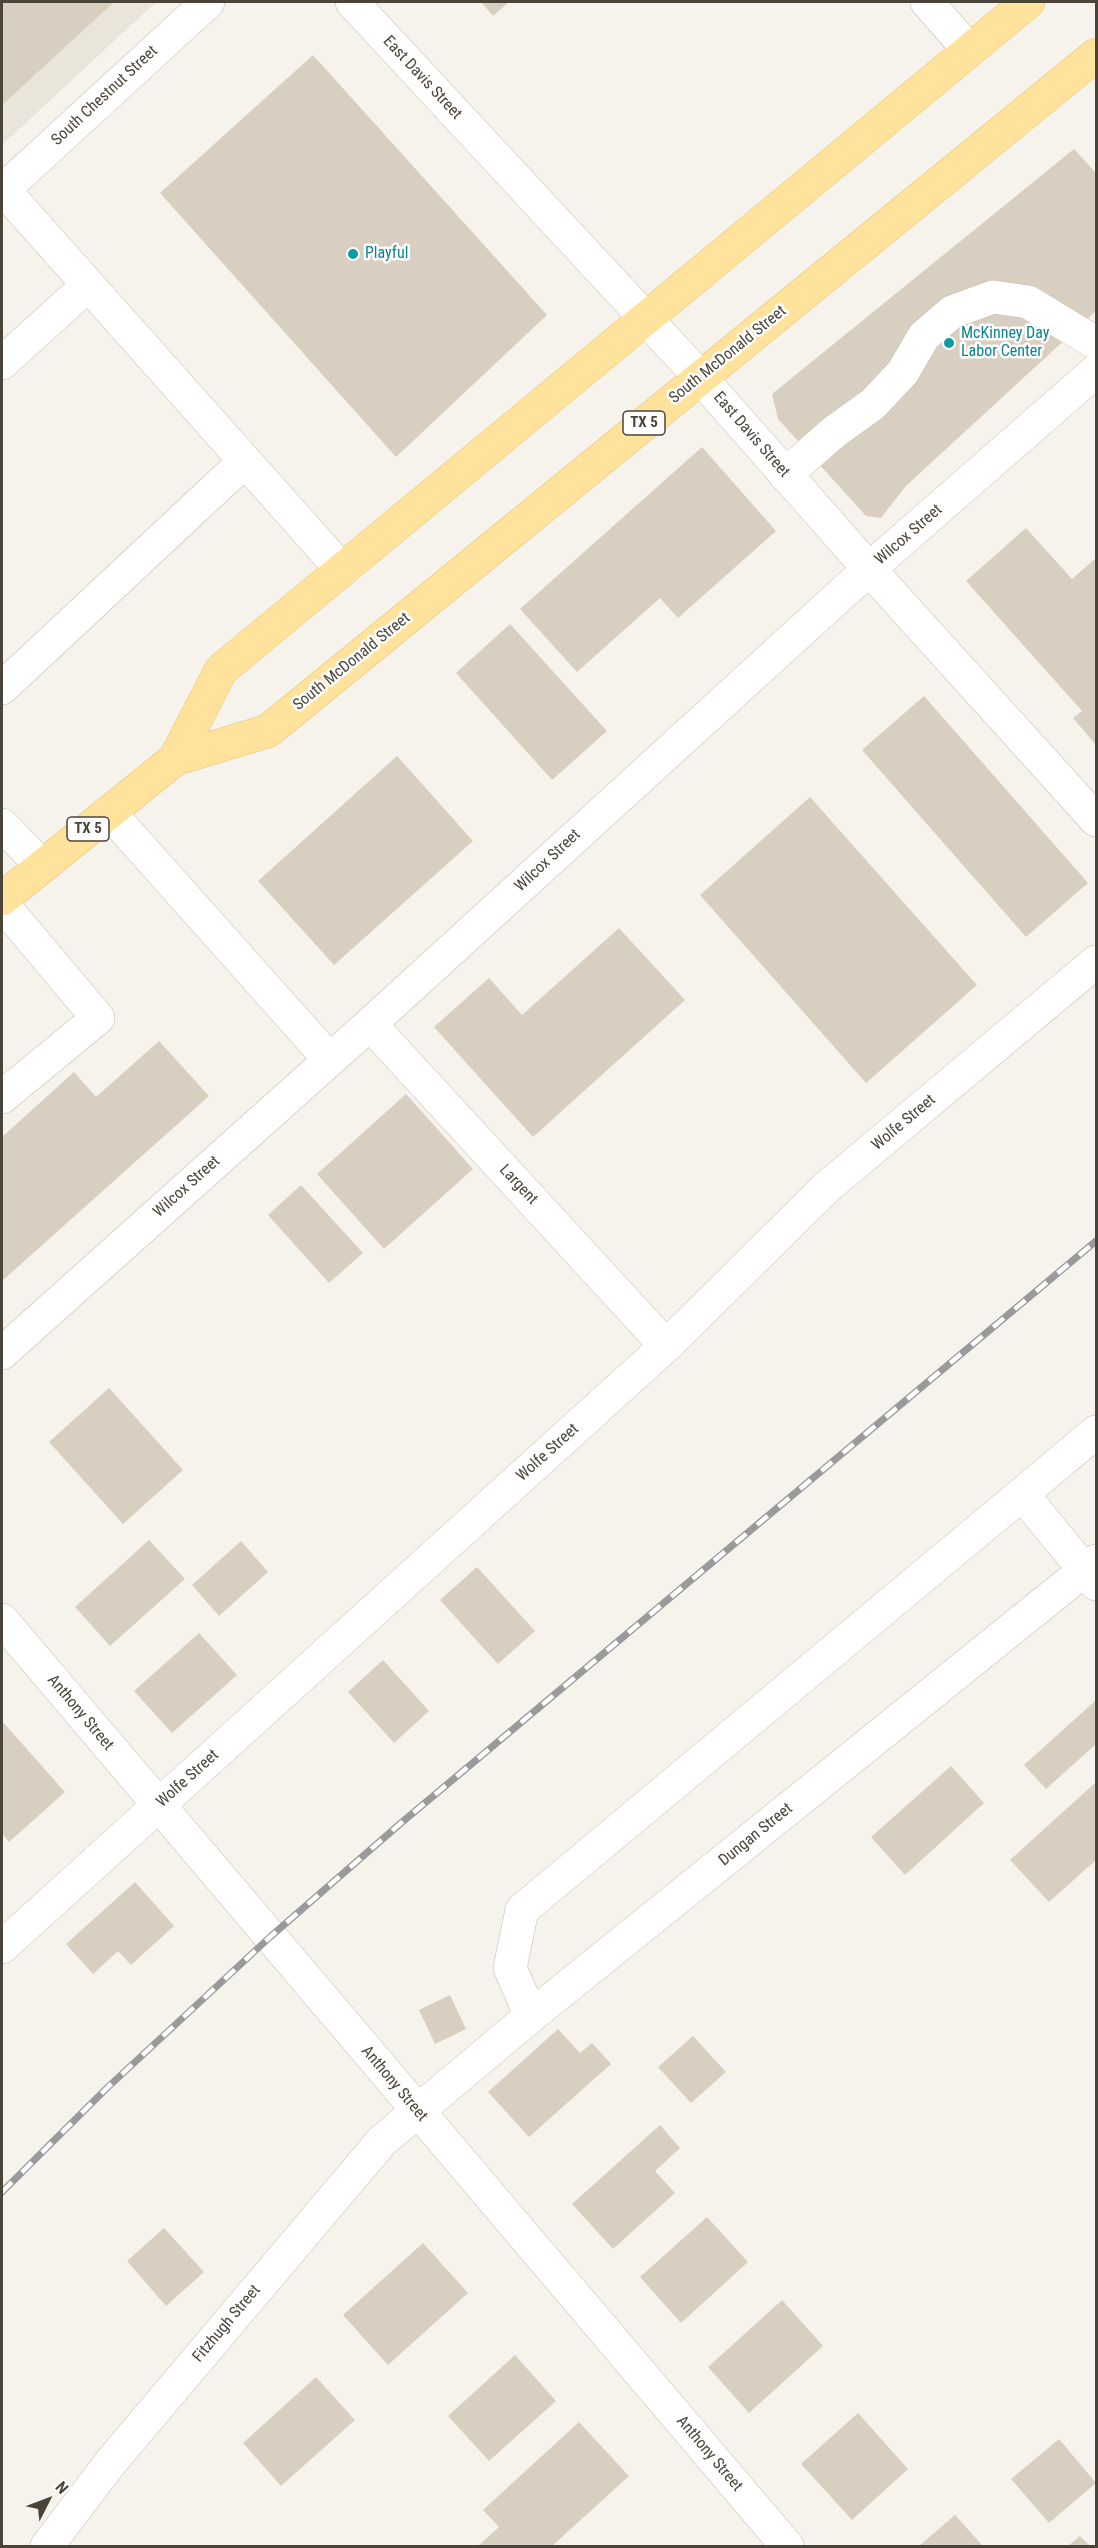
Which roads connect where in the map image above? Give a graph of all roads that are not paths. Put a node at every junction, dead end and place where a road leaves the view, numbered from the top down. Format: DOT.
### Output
graph roads {
  1 [pos="208,2"];
  2 [pos="352,2"];
  3 [pos="927,2"];
  4 [pos="1028,2"];
  5 [pos="969,50"];
  6 [pos="1096,55"];
  7 [pos="2,190"];
  8 [pos="88,285"];
  9 [pos="645,320"];
  10 [pos="1096,343"];
  11 [pos="2,363"];
  12 [pos="1096,371"];
  13 [pos="700,377"];
  14 [pos="245,461"];
  15 [pos="785,475"];
  16 [pos="342,570"];
  17 [pos="869,570"];
  18 [pos="2,688"];
  19 [pos="176,759"];
  20 [pos="109,812"];
  21 [pos="1096,820"];
  22 [pos="2,825"];
  23 [pos="42,866"];
  24 [pos="2,899"];
  25 [pos="2,904"];
  26 [pos="1096,962"];
  27 [pos="370,1024"];
  28 [pos="330,1060"];
  29 [pos="2,1097"];
  30 [pos="666,1346"];
  31 [pos="2,1353"];
  32 [pos="1096,1432"];
  33 [pos="1022,1494"];
  34 [pos="1093,1572"];
  35 [pos="2,1620"];
  36 [pos="159,1806"];
  37 [pos="2,1947"];
  38 [pos="531,2016"];
  39 [pos="418,2112"];
  40 [pos="47,2547"];
  41 [pos="787,2547"];
  1 -- 7 [label="street, South Chestnut Street"];
  2 -- 9 [label="street, East Davis Street"];
  3 -- 5 [label="street"];
  4 -- 5 [label="main road, South McDonald Street / TX 5"];
  5 -- 9 [label="main road, South McDonald Street / TX 5"];
  6 -- 13 [label="main road, South McDonald Street / TX 5"];
  7 -- 8 [label="street"];
  8 -- 11 [label="street"];
  8 -- 14 [label="street"];
  9 -- 13 [label="street, East Davis Street"];
  9 -- 16 [label="main road, South McDonald Street / TX 5"];
  10 -- 15 [label="street"];
  12 -- 17 [label="street, Wilcox Street"];
  13 -- 15 [label="street, East Davis Street"];
  13 -- 19 [label="main road, South McDonald Street / TX 5"];
  14 -- 16 [label="street"];
  14 -- 18 [label="street"];
  15 -- 17 [label="street, East Davis Street"];
  16 -- 19 [label="main road, South McDonald Street / TX 5"];
  17 -- 21 [label="street, East Davis Street"];
  17 -- 27 [label="street, Wilcox Street"];
  19 -- 20 [label="main road, South McDonald Street / TX 5"];
  20 -- 23 [label="main road, South McDonald Street / TX 5"];
  20 -- 28 [label="street"];
  22 -- 23 [label="street"];
  23 -- 24 [label="main road, South McDonald Street / TX 5"];
  25 -- 29 [label="street"];
  26 -- 30 [label="street, Wolfe Street"];
  27 -- 28 [label="street, Wilcox Street"];
  27 -- 30 [label="street, Largent"];
  28 -- 31 [label="street, Wilcox Street"];
  30 -- 36 [label="street, Wolfe Street"];
  32 -- 33 [label="street"];
  33 -- 34 [label="street"];
  33 -- 38 [label="street"];
  34 -- 38 [label="street, Dungan Street"];
  35 -- 36 [label="street, Anthony Street"];
  36 -- 37 [label="street, Wolfe Street"];
  36 -- 39 [label="street, Anthony Street"];
  38 -- 39 [label="street, Dungan Street"];
  39 -- 40 [label="street, Fitzhugh Street"];
  39 -- 41 [label="street, Anthony Street"];
}
